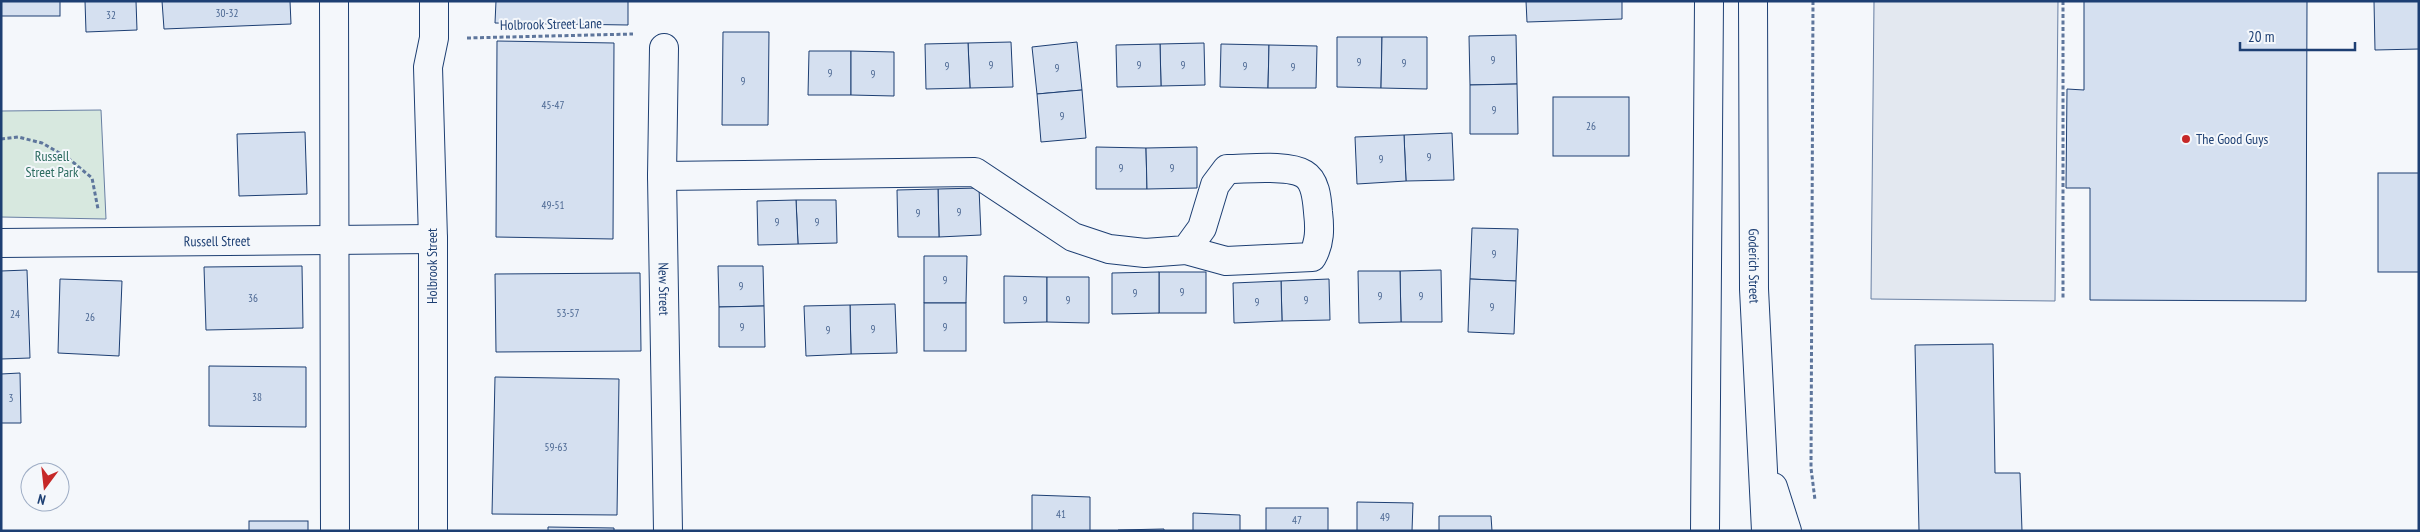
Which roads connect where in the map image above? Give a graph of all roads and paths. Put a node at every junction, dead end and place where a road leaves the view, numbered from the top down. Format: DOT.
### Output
graph roads {
  1 [pos="334,1"];
  2 [pos="434,1"];
  3 [pos="1709,1"];
  4 [pos="1753,1"];
  5 [pos="1813,1"];
  6 [pos="2063,1"];
  7 [pos="434,38"];
  8 [pos="664,48"];
  9 [pos="1,139"];
  10 [pos="662,176"];
  11 [pos="334,239"];
  12 [pos="432,239"];
  13 [pos="100,242"];
  14 [pos="1,243"];
  15 [pos="1186,250"];
  16 [pos="2063,300"];
  17 [pos="1762,454"];
  18 [pos="1816,504"];
  19 [pos="335,531"];
  20 [pos="433,531"];
  21 [pos="668,531"];
  22 [pos="1704,531"];
  23 [pos="1766,531"];
  24 [pos="1787,531"];
  1 -- 11 [label="main road"];
  2 -- 7 [label="main road, Holbrook Street"];
  3 -- 22 [label="main road"];
  4 -- 17 [label="main road, Goderich Street"];
  5 -- 18 [label="path"];
  6 -- 16 [label="path"];
  7 -- 8 [label="path, Holbrook Street Lane"];
  7 -- 12 [label="main road, Holbrook Street"];
  8 -- 10 [label="main road, New Street"];
  9 -- 13 [label="path"];
  10 -- 15 [label="main road"];
  10 -- 21 [label="main road, New Street"];
  11 -- 12 [label="main road, Russell Street"];
  11 -- 13 [label="main road, Russell Street"];
  11 -- 19 [label="main road"];
  12 -- 20 [label="main road, Holbrook Street"];
  13 -- 14 [label="main road, Russell Street"];
  15 -- 15 [label="main road"];
  17 -- 23 [label="main road, Goderich Street"];
  17 -- 24 [label="main road"];
}
